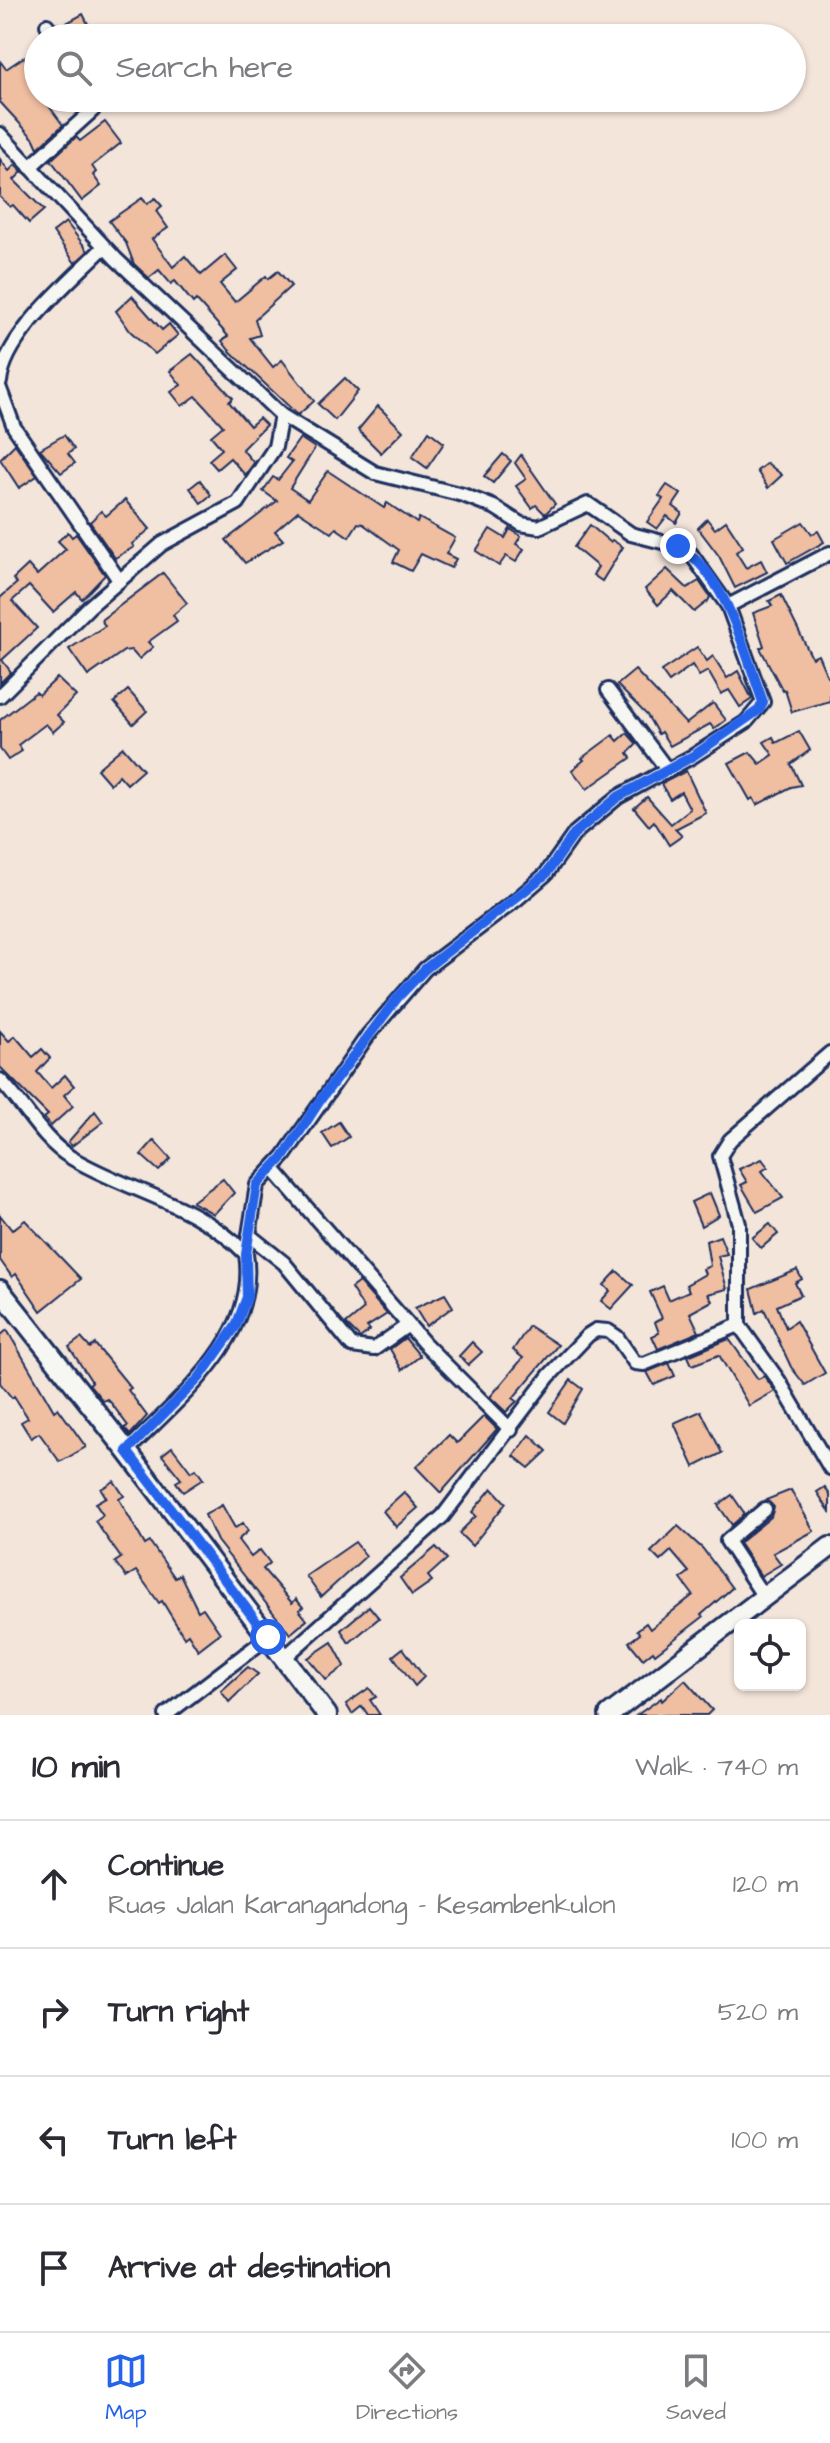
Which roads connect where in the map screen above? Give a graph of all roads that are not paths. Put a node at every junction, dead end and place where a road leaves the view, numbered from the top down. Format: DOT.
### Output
graph roads {
  1 [pos="91,112"];
  2 [pos="0,134"];
  3 [pos="30,167"];
  4 [pos="104,247"];
  5 [pos="0,382"];
  6 [pos="0,389"];
  7 [pos="281,415"];
  8 [pos="830,553"];
  9 [pos="119,580"];
  10 [pos="728,606"];
  11 [pos="608,690"];
  12 [pos="0,696"];
  13 [pos="668,771"];
  14 [pos="830,1053"];
  15 [pos="0,1080"];
  16 [pos="273,1169"];
  17 [pos="249,1235"];
  18 [pos="246,1254"];
  19 [pos="0,1290"];
  20 [pos="408,1325"];
  21 [pos="739,1325"];
  22 [pos="511,1430"];
  23 [pos="127,1451"];
  24 [pos="830,1468"];
  25 [pos="765,1509"];
  26 [pos="830,1547"];
  27 [pos="764,1597"];
  28 [pos="268,1637"];
  29 [pos="284,1658"];
  30 [pos="166,1715"];
  31 [pos="327,1715"];
  32 [pos="609,1715"];
  1 -- 3 [label="street"];
  2 -- 3 [label="street"];
  3 -- 4 [label="street"];
  4 -- 5 [label="street"];
  4 -- 7 [label="street"];
  6 -- 9 [label="street"];
  7 -- 9 [label="street"];
  7 -- 10 [label="street"];
  8 -- 10 [label="street"];
  9 -- 12 [label="street"];
  10 -- 13 [label="street"];
  11 -- 13 [label="street"];
  13 -- 16 [label="street"];
  14 -- 21 [label="street"];
  15 -- 18 [label="street"];
  16 -- 17 [label="street"];
  16 -- 20 [label="street"];
  17 -- 18 [label="street"];
  17 -- 20 [label="street"];
  18 -- 23 [label="street"];
  19 -- 23 [label="main road"];
  20 -- 22 [label="street"];
  21 -- 22 [label="street"];
  21 -- 24 [label="street"];
  22 -- 29 [label="street"];
  23 -- 28 [label="main road"];
  25 -- 27 [label="street"];
  26 -- 27 [label="main road"];
  27 -- 32 [label="main road"];
  28 -- 29 [label="main road"];
  28 -- 30 [label="street"];
  29 -- 31 [label="main road"];
}
